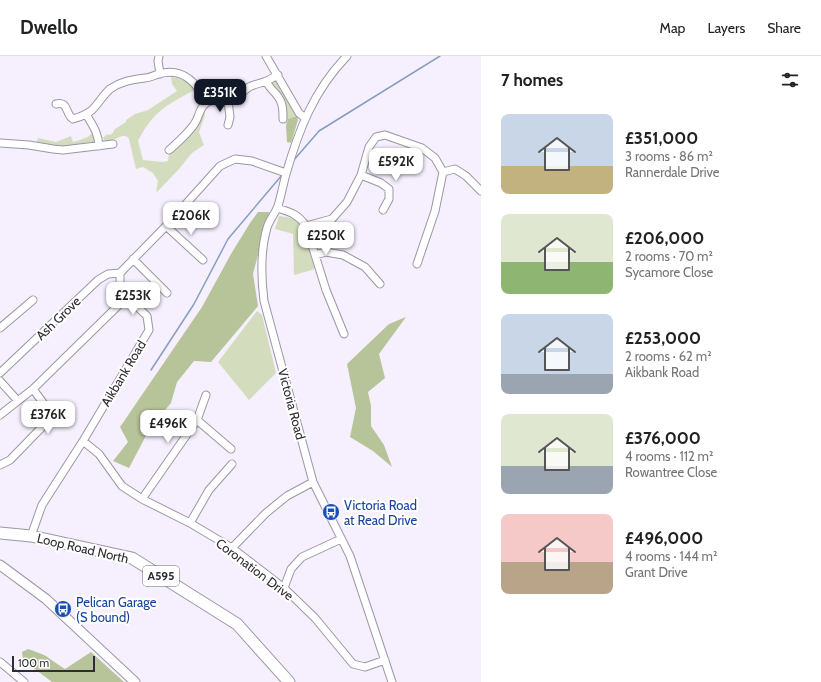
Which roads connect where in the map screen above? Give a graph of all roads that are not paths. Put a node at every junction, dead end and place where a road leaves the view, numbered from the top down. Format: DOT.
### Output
graph roads {
  1 [pos="159,56"];
  2 [pos="266,56"];
  3 [pos="347,56"];
  4 [pos="160,74"];
  5 [pos="278,75"];
  6 [pos="266,81"];
  7 [pos="228,101"];
  8 [pos="207,102"];
  9 [pos="56,104"];
  10 [pos="86,114"];
  11 [pos="305,118"];
  12 [pos="283,119"];
  13 [pos="228,125"];
  14 [pos="0,143"];
  15 [pos="113,144"];
  16 [pos="99,146"];
  17 [pos="169,150"];
  18 [pos="443,172"];
  19 [pos="286,174"];
  20 [pos="361,175"];
  21 [pos="481,192"];
  22 [pos="277,208"];
  23 [pos="383,210"];
  24 [pos="166,226"];
  25 [pos="306,226"];
  26 [pos="315,255"];
  27 [pos="133,259"];
  28 [pos="203,260"];
  29 [pos="417,264"];
  30 [pos="120,273"];
  31 [pos="380,284"];
  32 [pos="167,293"];
  33 [pos="128,297"];
  34 [pos="33,300"];
  35 [pos="0,328"];
  36 [pos="344,334"];
  37 [pos="0,372"];
  38 [pos="0,381"];
  39 [pos="33,389"];
  40 [pos="206,395"];
  41 [pos="18,401"];
  42 [pos="0,415"];
  43 [pos="197,420"];
  44 [pos="83,441"];
  45 [pos="230,449"];
  46 [pos="232,464"];
  47 [pos="0,465"];
  48 [pos="312,482"];
  49 [pos="142,499"];
  50 [pos="190,523"];
  51 [pos="0,533"];
  52 [pos="31,536"];
  53 [pos="341,539"];
  54 [pos="232,548"];
  55 [pos="0,565"];
  56 [pos="284,588"];
  57 [pos="384,660"];
  58 [pos="0,662"];
  59 [pos="285,680"];
  60 [pos="24,682"];
  61 [pos="135,682"];
  62 [pos="392,682"];
  1 -- 4 [label="street"];
  2 -- 5 [label="street"];
  3 -- 11 [label="street, Victoria Road"];
  4 -- 8 [label="street"];
  4 -- 10 [label="street"];
  5 -- 6 [label="street"];
  5 -- 11 [label="street"];
  6 -- 7 [label="street"];
  6 -- 12 [label="street"];
  7 -- 8 [label="street"];
  7 -- 13 [label="street"];
  8 -- 17 [label="street"];
  9 -- 10 [label="street"];
  10 -- 16 [label="street"];
  11 -- 19 [label="street, Victoria Road"];
  14 -- 16 [label="street"];
  15 -- 16 [label="street"];
  18 -- 20 [label="street"];
  18 -- 21 [label="street"];
  18 -- 29 [label="street"];
  19 -- 22 [label="street, Victoria Road"];
  19 -- 24 [label="street"];
  20 -- 23 [label="street"];
  20 -- 25 [label="street"];
  22 -- 25 [label="street"];
  22 -- 48 [label="street, Victoria Road"];
  24 -- 27 [label="street"];
  24 -- 28 [label="street"];
  25 -- 26 [label="street"];
  26 -- 31 [label="street"];
  26 -- 36 [label="street"];
  27 -- 30 [label="street"];
  27 -- 32 [label="street"];
  30 -- 33 [label="street, Aikbank Road"];
  30 -- 37 [label="street, Ash Grove"];
  33 -- 39 [label="street"];
  33 -- 44 [label="street, Aikbank Road"];
  34 -- 35 [label="street"];
  38 -- 41 [label="street"];
  39 -- 41 [label="street"];
  39 -- 47 [label="street"];
  40 -- 43 [label="street"];
  41 -- 42 [label="street"];
  43 -- 45 [label="street"];
  43 -- 49 [label="street"];
  44 -- 49 [label="street, Coronation Drive"];
  44 -- 52 [label="street, Aikbank Road"];
  46 -- 50 [label="street"];
  48 -- 53 [label="street, Victoria Road"];
  48 -- 54 [label="street"];
  49 -- 50 [label="street, Coronation Drive"];
  50 -- 54 [label="street, Coronation Drive"];
  51 -- 52 [label="highway, Loop Road North / A595"];
  52 -- 59 [label="highway, Loop Road North / A595"];
  53 -- 56 [label="street"];
  53 -- 57 [label="street, Victoria Road"];
  54 -- 56 [label="street, Coronation Drive"];
  55 -- 61 [label="main road"];
  56 -- 57 [label="street, Coronation Drive"];
  57 -- 62 [label="street, Victoria Road"];
  58 -- 60 [label="street"];
}
